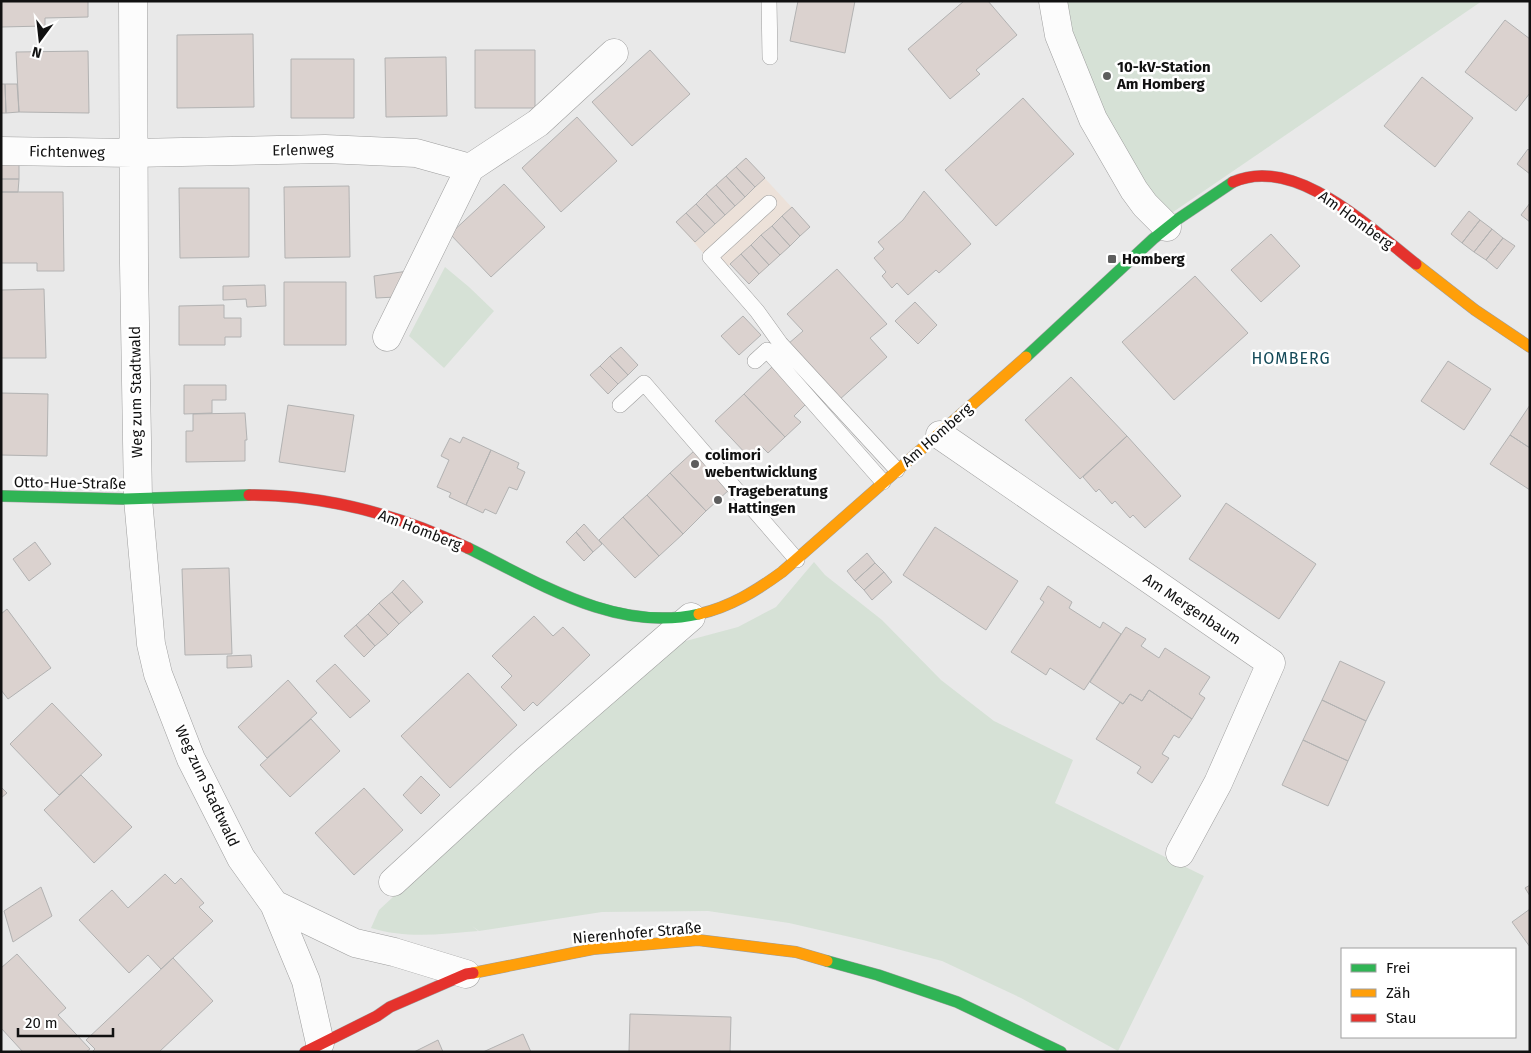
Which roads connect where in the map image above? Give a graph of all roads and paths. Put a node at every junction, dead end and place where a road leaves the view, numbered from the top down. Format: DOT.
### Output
graph roads {
  1 [pos="133,1"];
  2 [pos="769,1"];
  3 [pos="1053,1"];
  4 [pos="614,53"];
  5 [pos="770,56"];
  6 [pos="1,151"];
  7 [pos="133,154"];
  8 [pos="470,168"];
  9 [pos="769,202"];
  10 [pos="1167,226"];
  11 [pos="387,337"];
  12 [pos="1530,347"];
  13 [pos="755,361"];
  14 [pos="620,405"];
  15 [pos="940,435"];
  16 [pos="898,470"];
  17 [pos="883,482"];
  18 [pos="1,496"];
  19 [pos="138,499"];
  20 [pos="797,560"];
  21 [pos="691,617"];
  22 [pos="1180,853"];
  23 [pos="393,882"];
  24 [pos="274,904"];
  25 [pos="466,974"];
  26 [pos="316,1049"];
  27 [pos="1061,1052"];
  1 -- 7 [label="street, Weg zum Stadtwald"];
  2 -- 5 [label="lane"];
  3 -- 10 [label="street"];
  4 -- 8 [label="street"];
  6 -- 7 [label="street, Fichtenweg"];
  7 -- 8 [label="street, Erlenweg"];
  7 -- 19 [label="street, Weg zum Stadtwald"];
  8 -- 11 [label="street"];
  9 -- 16 [label="lane"];
  10 -- 12 [label="street, Am Homberg"];
  10 -- 15 [label="street, Am Homberg"];
  13 -- 17 [label="lane"];
  14 -- 20 [label="lane"];
  15 -- 16 [label="street, Am Homberg"];
  15 -- 22 [label="street, Am Mergenbaum"];
  16 -- 17 [label="street, Am Homberg"];
  17 -- 20 [label="street, Am Homberg"];
  18 -- 19 [label="street, Otto-Hue-Straße"];
  19 -- 21 [label="street, Am Homberg"];
  19 -- 24 [label="street, Weg zum Stadtwald"];
  20 -- 21 [label="street, Am Homberg"];
  21 -- 23 [label="street, Am Homberg"];
  24 -- 25 [label="street, Weg zum Stadtwald"];
  24 -- 26 [label="street, Weg zum Stadtwald"];
  25 -- 26 [label="street, Nierenhofer Straße"];
  25 -- 27 [label="street, Nierenhofer Straße"];
}
